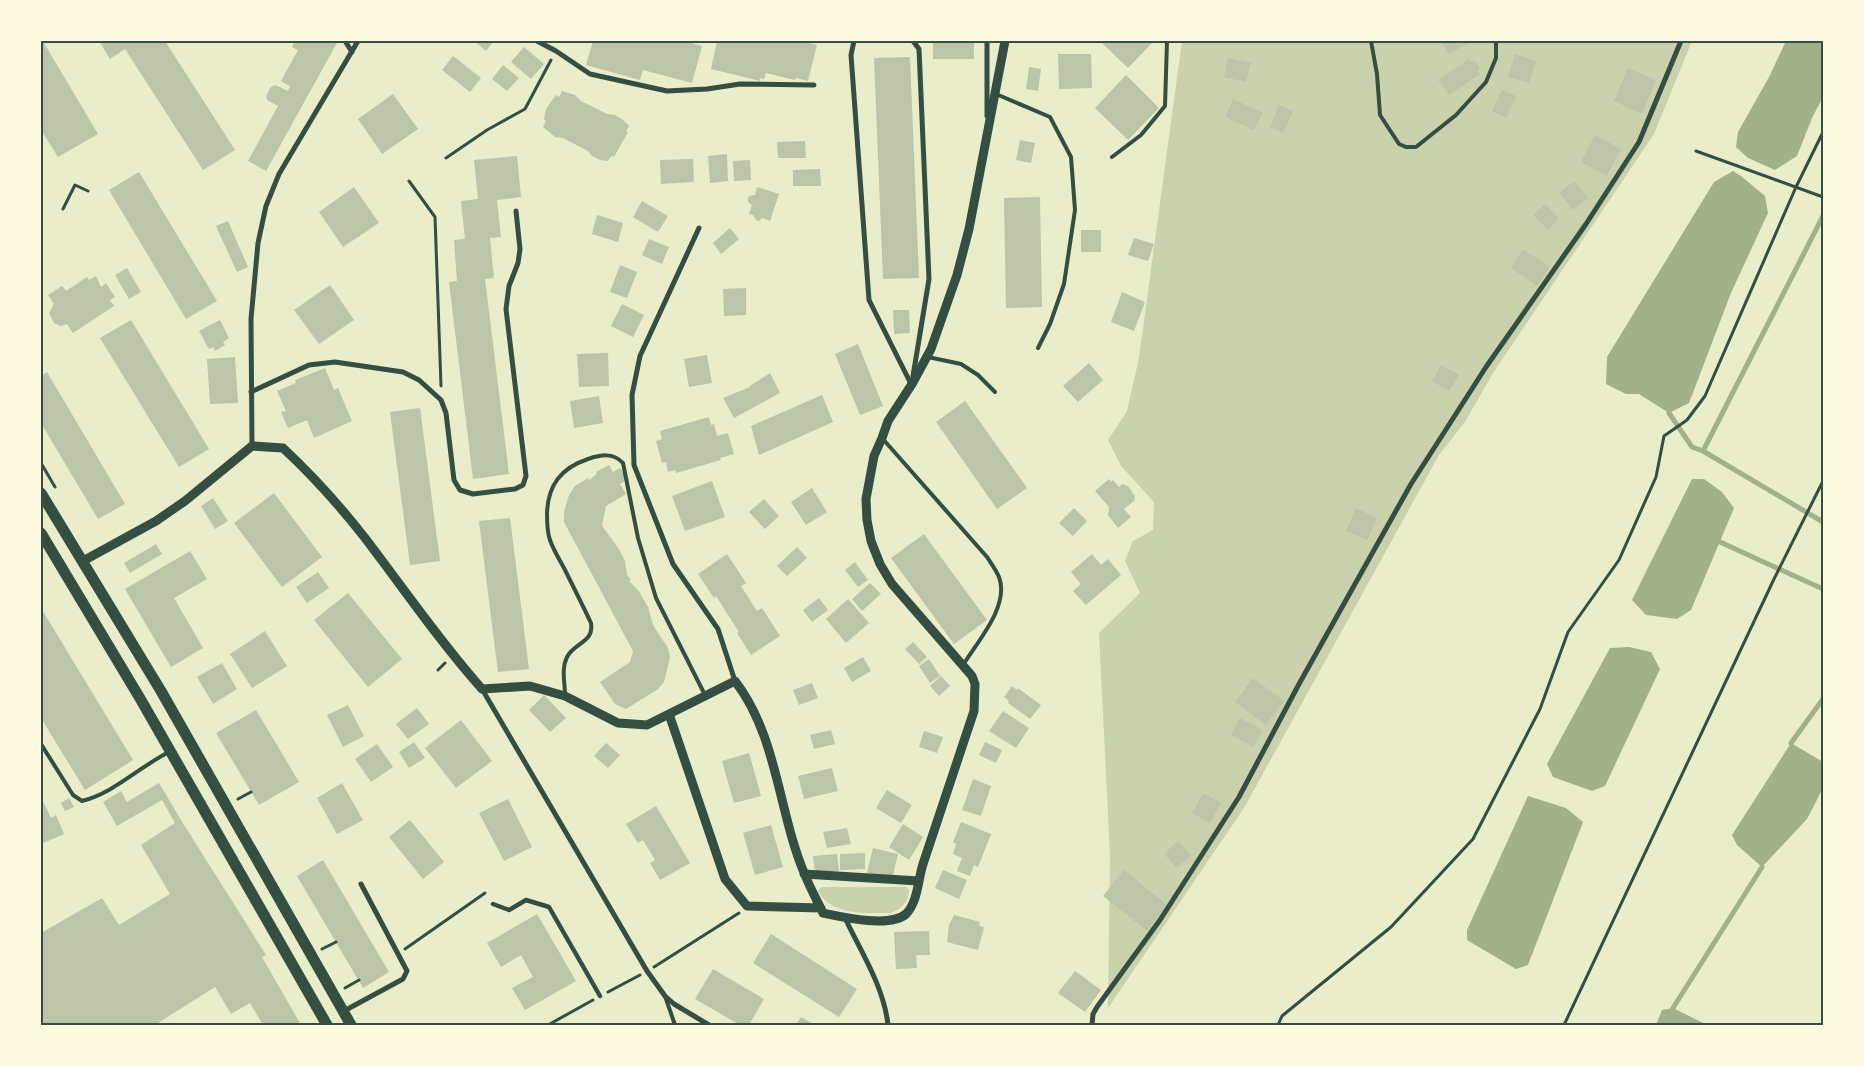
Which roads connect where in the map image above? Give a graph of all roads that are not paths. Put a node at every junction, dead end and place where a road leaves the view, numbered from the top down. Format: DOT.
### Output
graph roads {
  1 [pos="345,41"];
  2 [pos="358,41"];
  3 [pos="537,41"];
  4 [pos="854,41"];
  5 [pos="914,41"];
  6 [pos="987,41"];
  7 [pos="1005,41"];
  8 [pos="1167,41"];
  9 [pos="1371,41"];
  10 [pos="1496,41"];
  11 [pos="1681,41"];
  12 [pos="352,52"];
  13 [pos="814,85"];
  14 [pos="996,94"];
  15 [pos="988,137"];
  16 [pos="1112,157"];
  17 [pos="516,211"];
  18 [pos="699,228"];
  19 [pos="1038,348"];
  20 [pos="926,357"];
  21 [pos="912,384"];
  22 [pos="251,392"];
  23 [pos="995,392"];
  24 [pos="882,438"];
  25 [pos="252,446"];
  26 [pos="41,494"];
  27 [pos="41,533"];
  28 [pos="83,561"];
  29 [pos="64,572"];
  30 [pos="963,665"];
  31 [pos="735,681"];
  32 [pos="482,689"];
  33 [pos="565,696"];
  34 [pos="705,696"];
  35 [pos="669,714"];
  36 [pos="41,744"];
  37 [pos="170,751"];
  38 [pos="804,874"];
  39 [pos="919,881"];
  40 [pos="361,884"];
  41 [pos="493,904"];
  42 [pos="821,908"];
  43 [pos="844,918"];
  44 [pos="600,996"];
  45 [pos="665,996"];
  46 [pos="343,1011"];
  47 [pos="327,1025"];
  48 [pos="351,1025"];
  49 [pos="675,1025"];
  50 [pos="709,1025"];
  51 [pos="888,1025"];
  52 [pos="1092,1025"];
  1 -- 12 [label="street"];
  2 -- 12 [label="street"];
  3 -- 13 [label="street"];
  4 -- 21 [label="street"];
  5 -- 21 [label="street"];
  6 -- 15 [label="street"];
  7 -- 14 [label="street"];
  8 -- 16 [label="lane"];
  9 -- 10 [label="lane"];
  11 -- 52 [label="street"];
  12 -- 22 [label="street"];
  14 -- 15 [label="street"];
  14 -- 19 [label="lane"];
  15 -- 20 [label="street"];
  17 -- 22 [label="street"];
  18 -- 31 [label="street"];
  20 -- 21 [label="street"];
  20 -- 23 [label="lane"];
  21 -- 24 [label="street"];
  22 -- 25 [label="street"];
  24 -- 30 [label="street"];
  24 -- 30 [label="lane"];
  25 -- 28 [label="street"];
  25 -- 32 [label="street"];
  26 -- 28 [label="main road"];
  27 -- 29 [label="main road"];
  28 -- 29 [label="main road"];
  28 -- 46 [label="main road"];
  29 -- 37 [label="main road"];
  30 -- 39 [label="street"];
  31 -- 35 [label="street"];
  31 -- 38 [label="street"];
  32 -- 33 [label="street"];
  32 -- 45 [label="street"];
  33 -- 34 [label="lane"];
  33 -- 35 [label="street"];
  35 -- 42 [label="street"];
  36 -- 37 [label="lane"];
  37 -- 47 [label="main road"];
  38 -- 39 [label="street"];
  38 -- 42 [label="street"];
  39 -- 43 [label="street"];
  40 -- 46 [label="street"];
  41 -- 44 [label="street"];
  42 -- 43 [label="street"];
  43 -- 51 [label="street"];
  45 -- 49 [label="lane"];
  45 -- 50 [label="street"];
  46 -- 48 [label="main road"];
}
